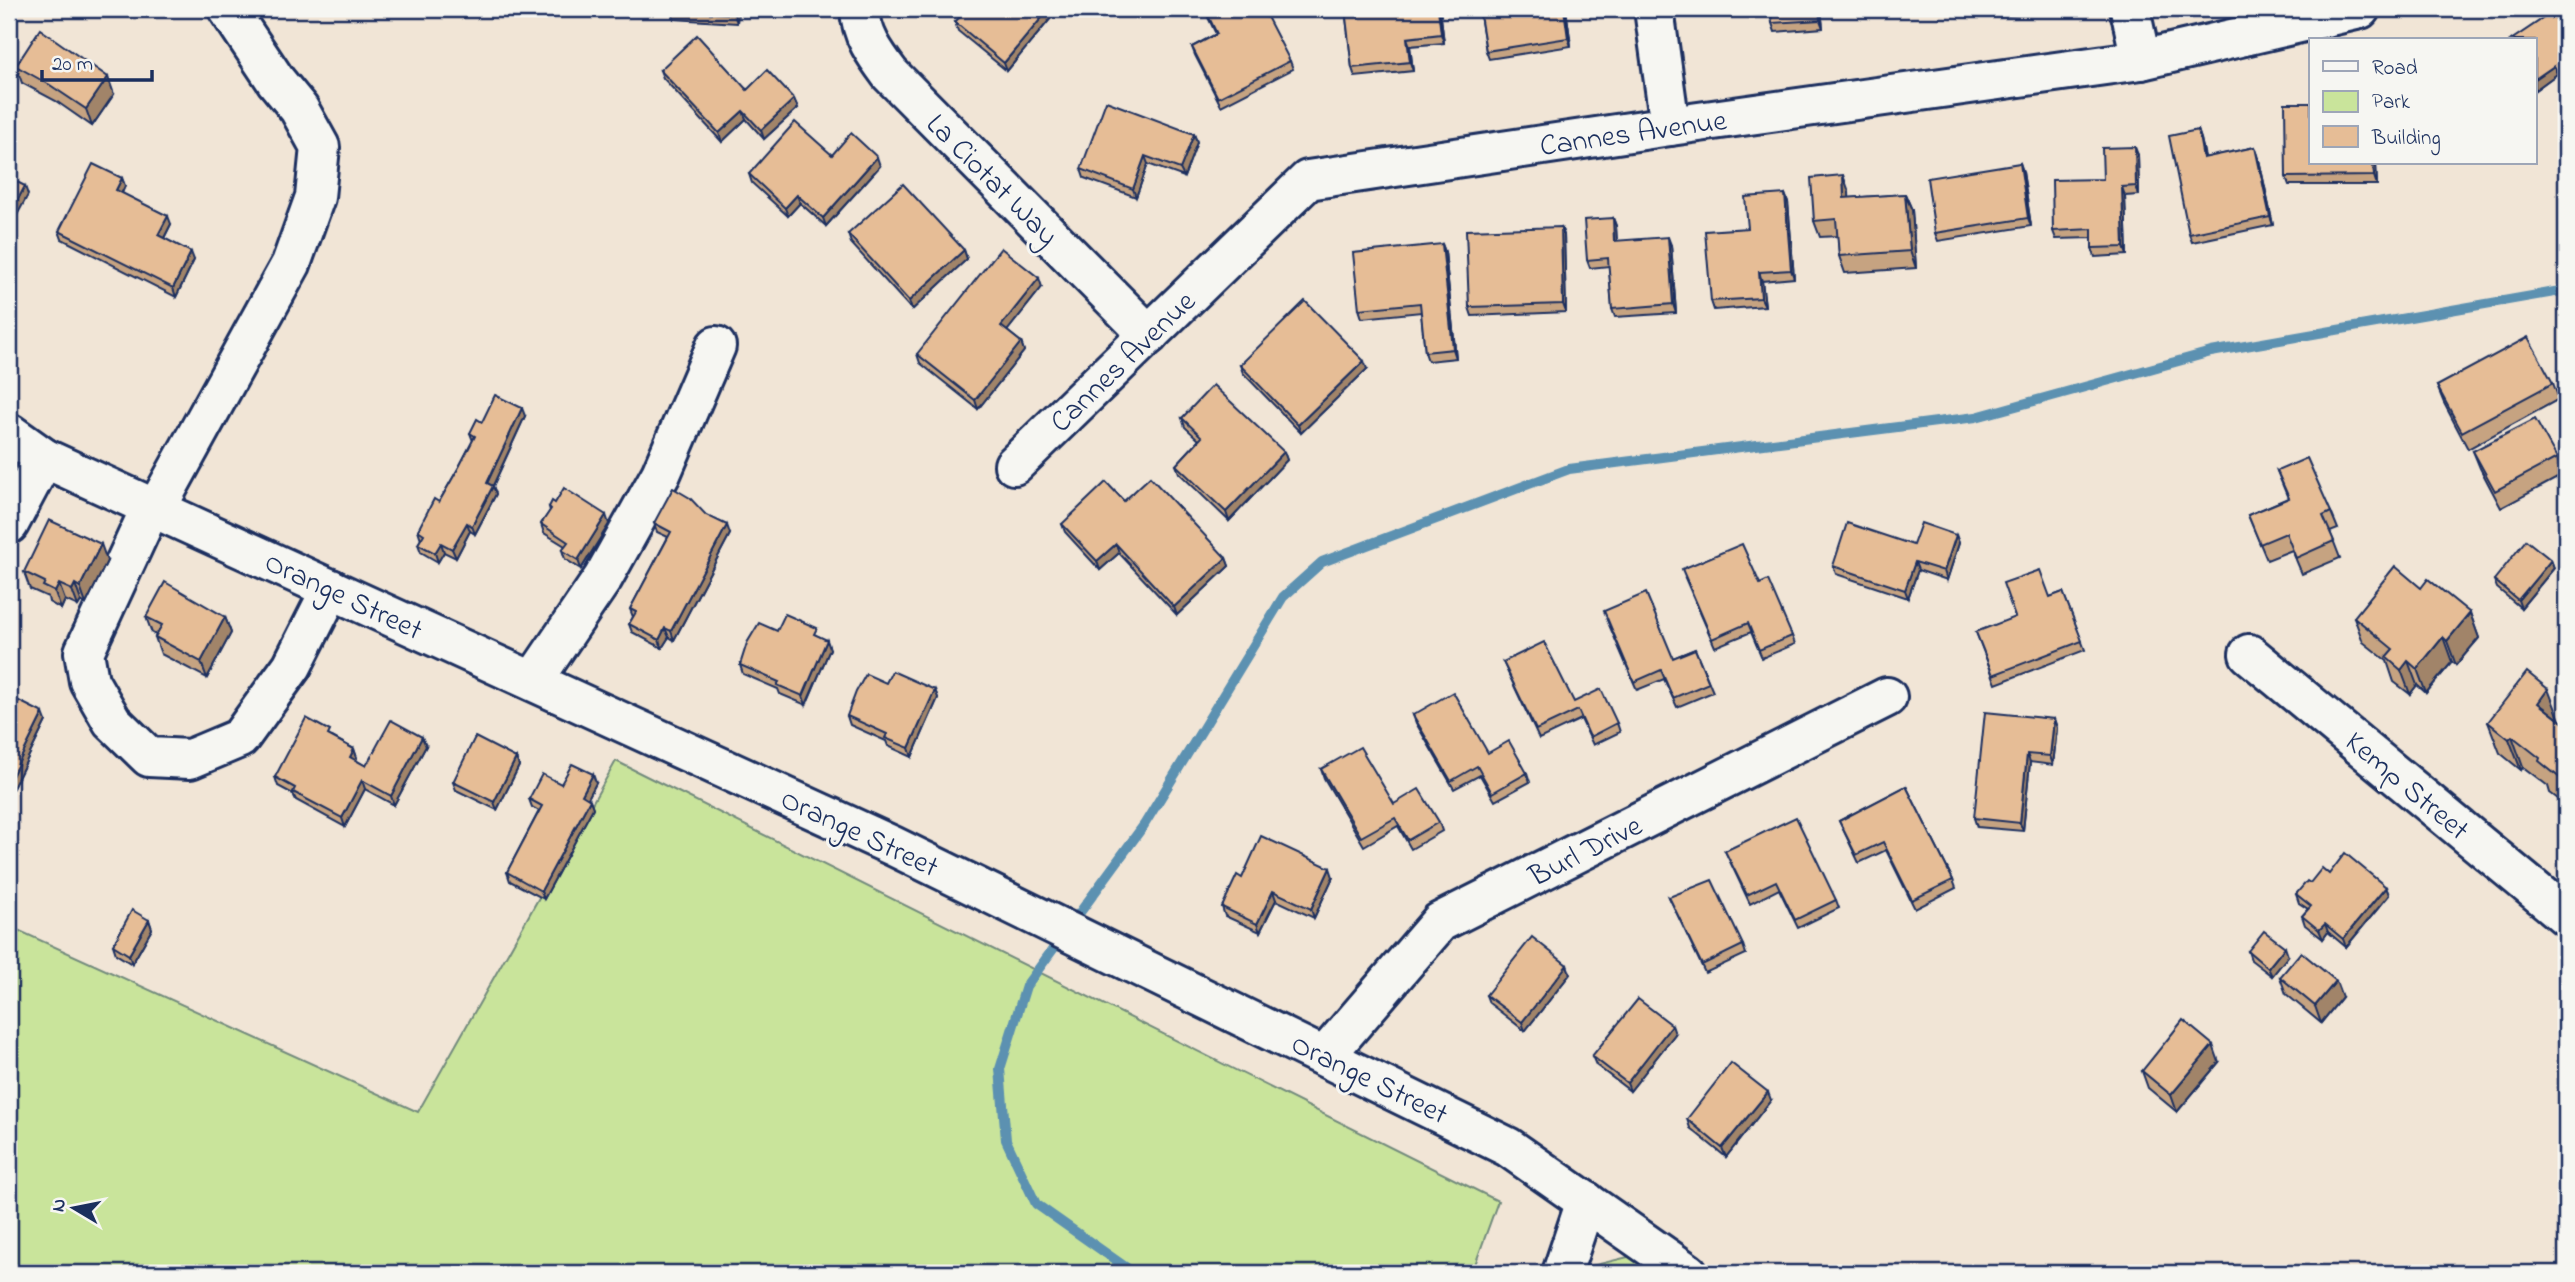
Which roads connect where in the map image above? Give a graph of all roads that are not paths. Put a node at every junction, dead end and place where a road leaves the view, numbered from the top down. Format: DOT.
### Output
graph roads {
  1 [pos="228,9"];
  2 [pos="860,9"];
  3 [pos="1654,9"];
  4 [pos="2130,9"];
  5 [pos="2360,9"];
  6 [pos="2141,60"];
  7 [pos="1670,126"];
  8 [pos="1149,335"];
  9 [pos="716,346"];
  10 [pos="9,433"];
  11 [pos="44,458"];
  12 [pos="1014,465"];
  13 [pos="154,508"];
  14 [pos="9,524"];
  15 [pos="331,589"];
  16 [pos="2249,654"];
  17 [pos="533,681"];
  18 [pos="1887,697"];
  19 [pos="2566,916"];
  20 [pos="1325,1056"];
  21 [pos="1586,1201"];
  22 [pos="1562,1273"];
  23 [pos="1688,1273"];
  1 -- 13 [label="street"];
  2 -- 8 [label="street, La Ciotat Way"];
  3 -- 7 [label="street"];
  4 -- 6 [label="street"];
  5 -- 6 [label="street, Cannes Avenue"];
  6 -- 7 [label="street, Cannes Avenue"];
  7 -- 8 [label="street, Cannes Avenue"];
  8 -- 12 [label="street, Cannes Avenue"];
  9 -- 17 [label="street"];
  10 -- 11 [label="street, Orange Street"];
  11 -- 13 [label="street, Orange Street"];
  11 -- 14 [label="street"];
  13 -- 15 [label="street, Orange Street"];
  13 -- 15 [label="street"];
  15 -- 17 [label="street, Orange Street"];
  16 -- 19 [label="street, Kemp Street"];
  17 -- 20 [label="street, Orange Street"];
  18 -- 20 [label="street, Burl Drive"];
  20 -- 21 [label="street, Orange Street"];
  21 -- 22 [label="street"];
  21 -- 23 [label="street, Orange Street"];
}
